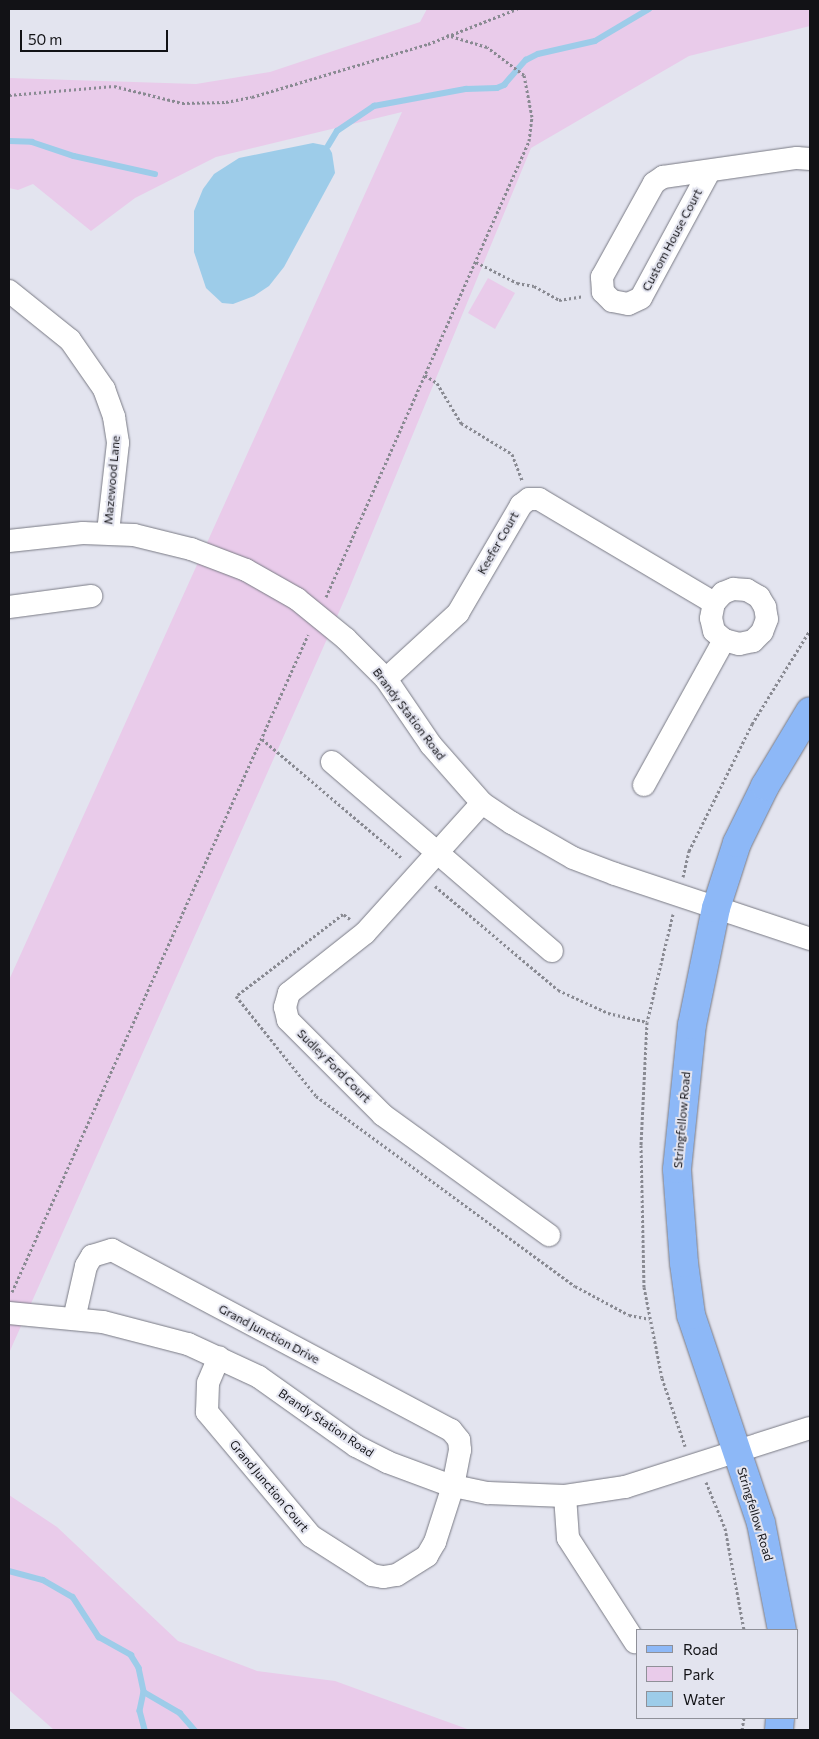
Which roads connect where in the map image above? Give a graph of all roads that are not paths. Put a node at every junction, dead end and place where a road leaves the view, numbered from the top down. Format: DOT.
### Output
graph roads {
  1 [pos="810,159"];
  2 [pos="709,172"];
  3 [pos="9,290"];
  4 [pos="108,532"];
  5 [pos="9,541"];
  6 [pos="91,596"];
  7 [pos="714,603"];
  8 [pos="9,607"];
  9 [pos="724,640"];
  10 [pos="386,679"];
  11 [pos="810,711"];
  12 [pos="332,762"];
  13 [pos="644,785"];
  14 [pos="482,804"];
  15 [pos="438,851"];
  16 [pos="716,908"];
  17 [pos="810,939"];
  18 [pos="552,951"];
  19 [pos="549,1235"];
  20 [pos="9,1313"];
  21 [pos="74,1319"];
  22 [pos="219,1357"];
  23 [pos="810,1428"];
  24 [pos="736,1454"];
  25 [pos="453,1486"];
  26 [pos="564,1496"];
  27 [pos="782,1629"];
  28 [pos="635,1642"];
  1 -- 2 [label="street, Custom House Court"];
  2 -- 2 [label="street, Custom House Court"];
  3 -- 4 [label="street, Mazewood Lane"];
  4 -- 5 [label="street, Brandy Station Road"];
  4 -- 10 [label="street, Brandy Station Road"];
  6 -- 8 [label="street"];
  7 -- 9 [label="street"];
  7 -- 9 [label="street"];
  7 -- 10 [label="street, Keefer Court"];
  9 -- 13 [label="street"];
  10 -- 14 [label="street, Brandy Station Road"];
  11 -- 16 [label="main road, Stringfellow Road"];
  12 -- 15 [label="street"];
  14 -- 15 [label="street, Sudley Ford Court"];
  14 -- 16 [label="street, Brandy Station Road"];
  15 -- 18 [label="street"];
  15 -- 19 [label="street, Sudley Ford Court"];
  16 -- 17 [label="street, Brandy Station Road"];
  16 -- 24 [label="main road, Stringfellow Road"];
  20 -- 21 [label="street, Brandy Station Road"];
  21 -- 22 [label="street, Brandy Station Road"];
  21 -- 25 [label="street, Grand Junction Drive"];
  22 -- 25 [label="street, Brandy Station Road"];
  22 -- 25 [label="street, Grand Junction Court"];
  23 -- 24 [label="street, Brandy Station Road"];
  24 -- 26 [label="street, Brandy Station Road"];
  24 -- 27 [label="main road, Stringfellow Road"];
  25 -- 26 [label="street, Brandy Station Road"];
  26 -- 28 [label="street"];
}
